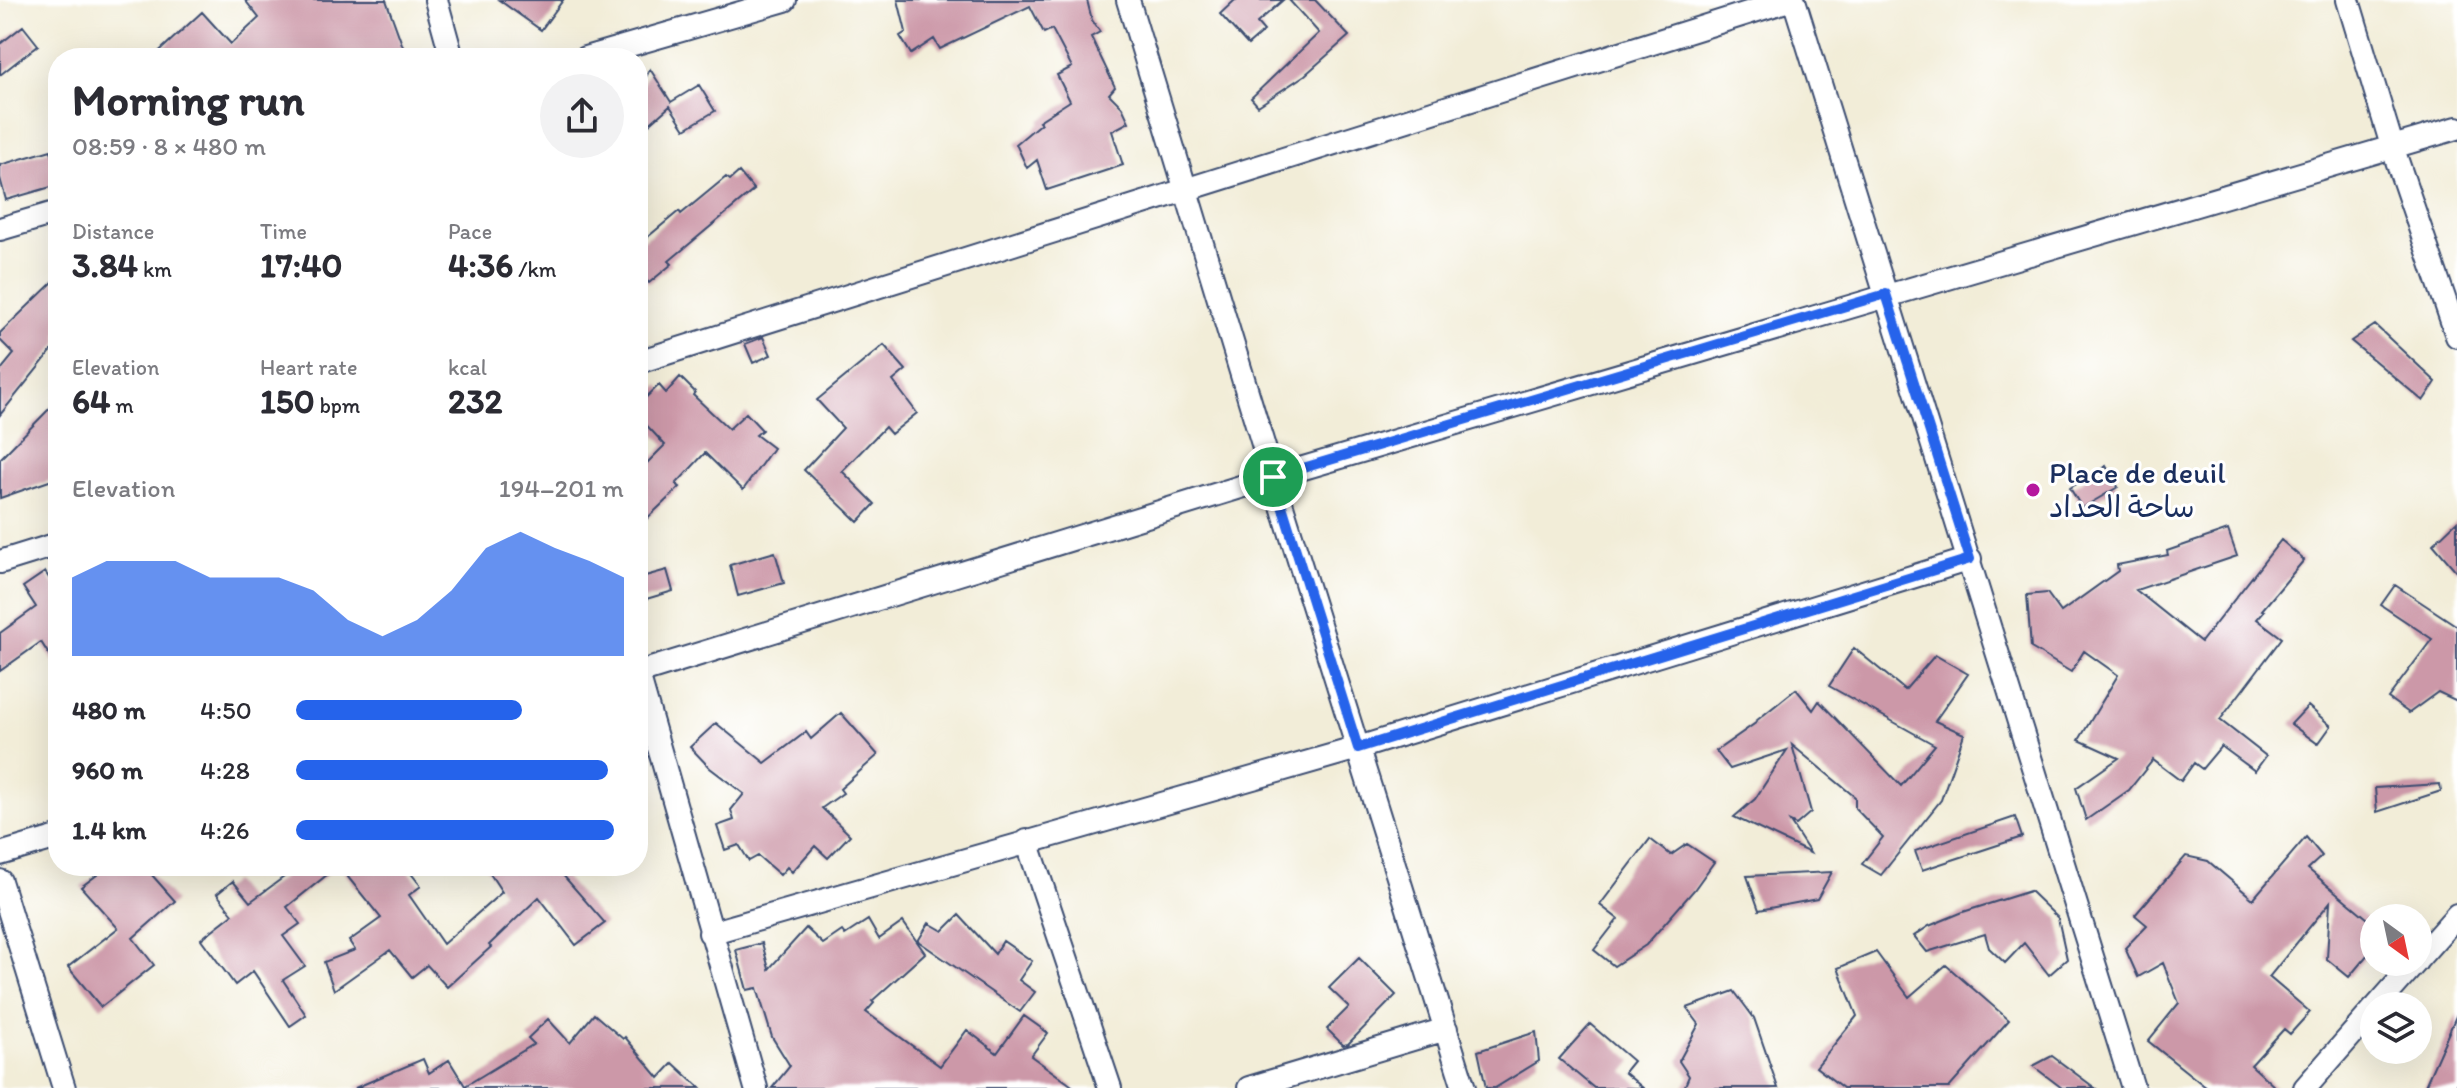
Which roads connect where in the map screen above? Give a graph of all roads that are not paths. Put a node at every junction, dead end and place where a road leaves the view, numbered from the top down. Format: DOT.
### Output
graph roads {
  1 [pos="436,0"];
  2 [pos="785,0"];
  3 [pos="1128,0"];
  4 [pos="1792,0"];
  5 [pos="2348,0"];
  6 [pos="449,48"];
  7 [pos="619,48"];
  8 [pos="2457,128"];
  9 [pos="2393,149"];
  10 [pos="1186,190"];
  11 [pos="48,215"];
  12 [pos="0,229"];
  13 [pos="1886,294"];
  14 [pos="2457,336"];
  15 [pos="648,359"];
  16 [pos="1273,477"];
  17 [pos="48,547"];
  18 [pos="1970,559"];
  19 [pos="0,562"];
  20 [pos="648,671"];
  21 [pos="648,710"];
  22 [pos="1358,748"];
  23 [pos="48,840"];
  24 [pos="1027,841"];
  25 [pos="0,854"];
  26 [pos="0,881"];
  27 [pos="2457,915"];
  28 [pos="710,933"];
  29 [pos="2432,944"];
  30 [pos="2404,976"];
  31 [pos="2389,992"];
  32 [pos="2360,1025"];
  33 [pos="1446,1029"];
  34 [pos="64,1088"];
  35 [pos="756,1088"];
  36 [pos="1110,1088"];
  37 [pos="1249,1088"];
  38 [pos="1464,1088"];
  39 [pos="2133,1088"];
  40 [pos="2305,1088"];
  1 -- 6 [label="street"];
  2 -- 7 [label="street"];
  3 -- 10 [label="street"];
  4 -- 10 [label="street"];
  4 -- 13 [label="street"];
  5 -- 9 [label="street"];
  8 -- 9 [label="street"];
  9 -- 13 [label="street"];
  9 -- 14 [label="street"];
  10 -- 15 [label="street"];
  10 -- 16 [label="street"];
  11 -- 12 [label="street"];
  13 -- 16 [label="street"];
  13 -- 18 [label="street"];
  16 -- 20 [label="street"];
  16 -- 22 [label="street"];
  17 -- 19 [label="street"];
  18 -- 22 [label="street"];
  18 -- 39 [label="street"];
  21 -- 28 [label="street"];
  22 -- 24 [label="street"];
  22 -- 33 [label="street"];
  23 -- 25 [label="street"];
  24 -- 28 [label="street"];
  24 -- 36 [label="street"];
  26 -- 34 [label="street"];
  27 -- 29 [label="street"];
  28 -- 35 [label="street"];
  30 -- 31 [label="street"];
  32 -- 40 [label="street"];
  33 -- 37 [label="street"];
  33 -- 38 [label="street"];
}
